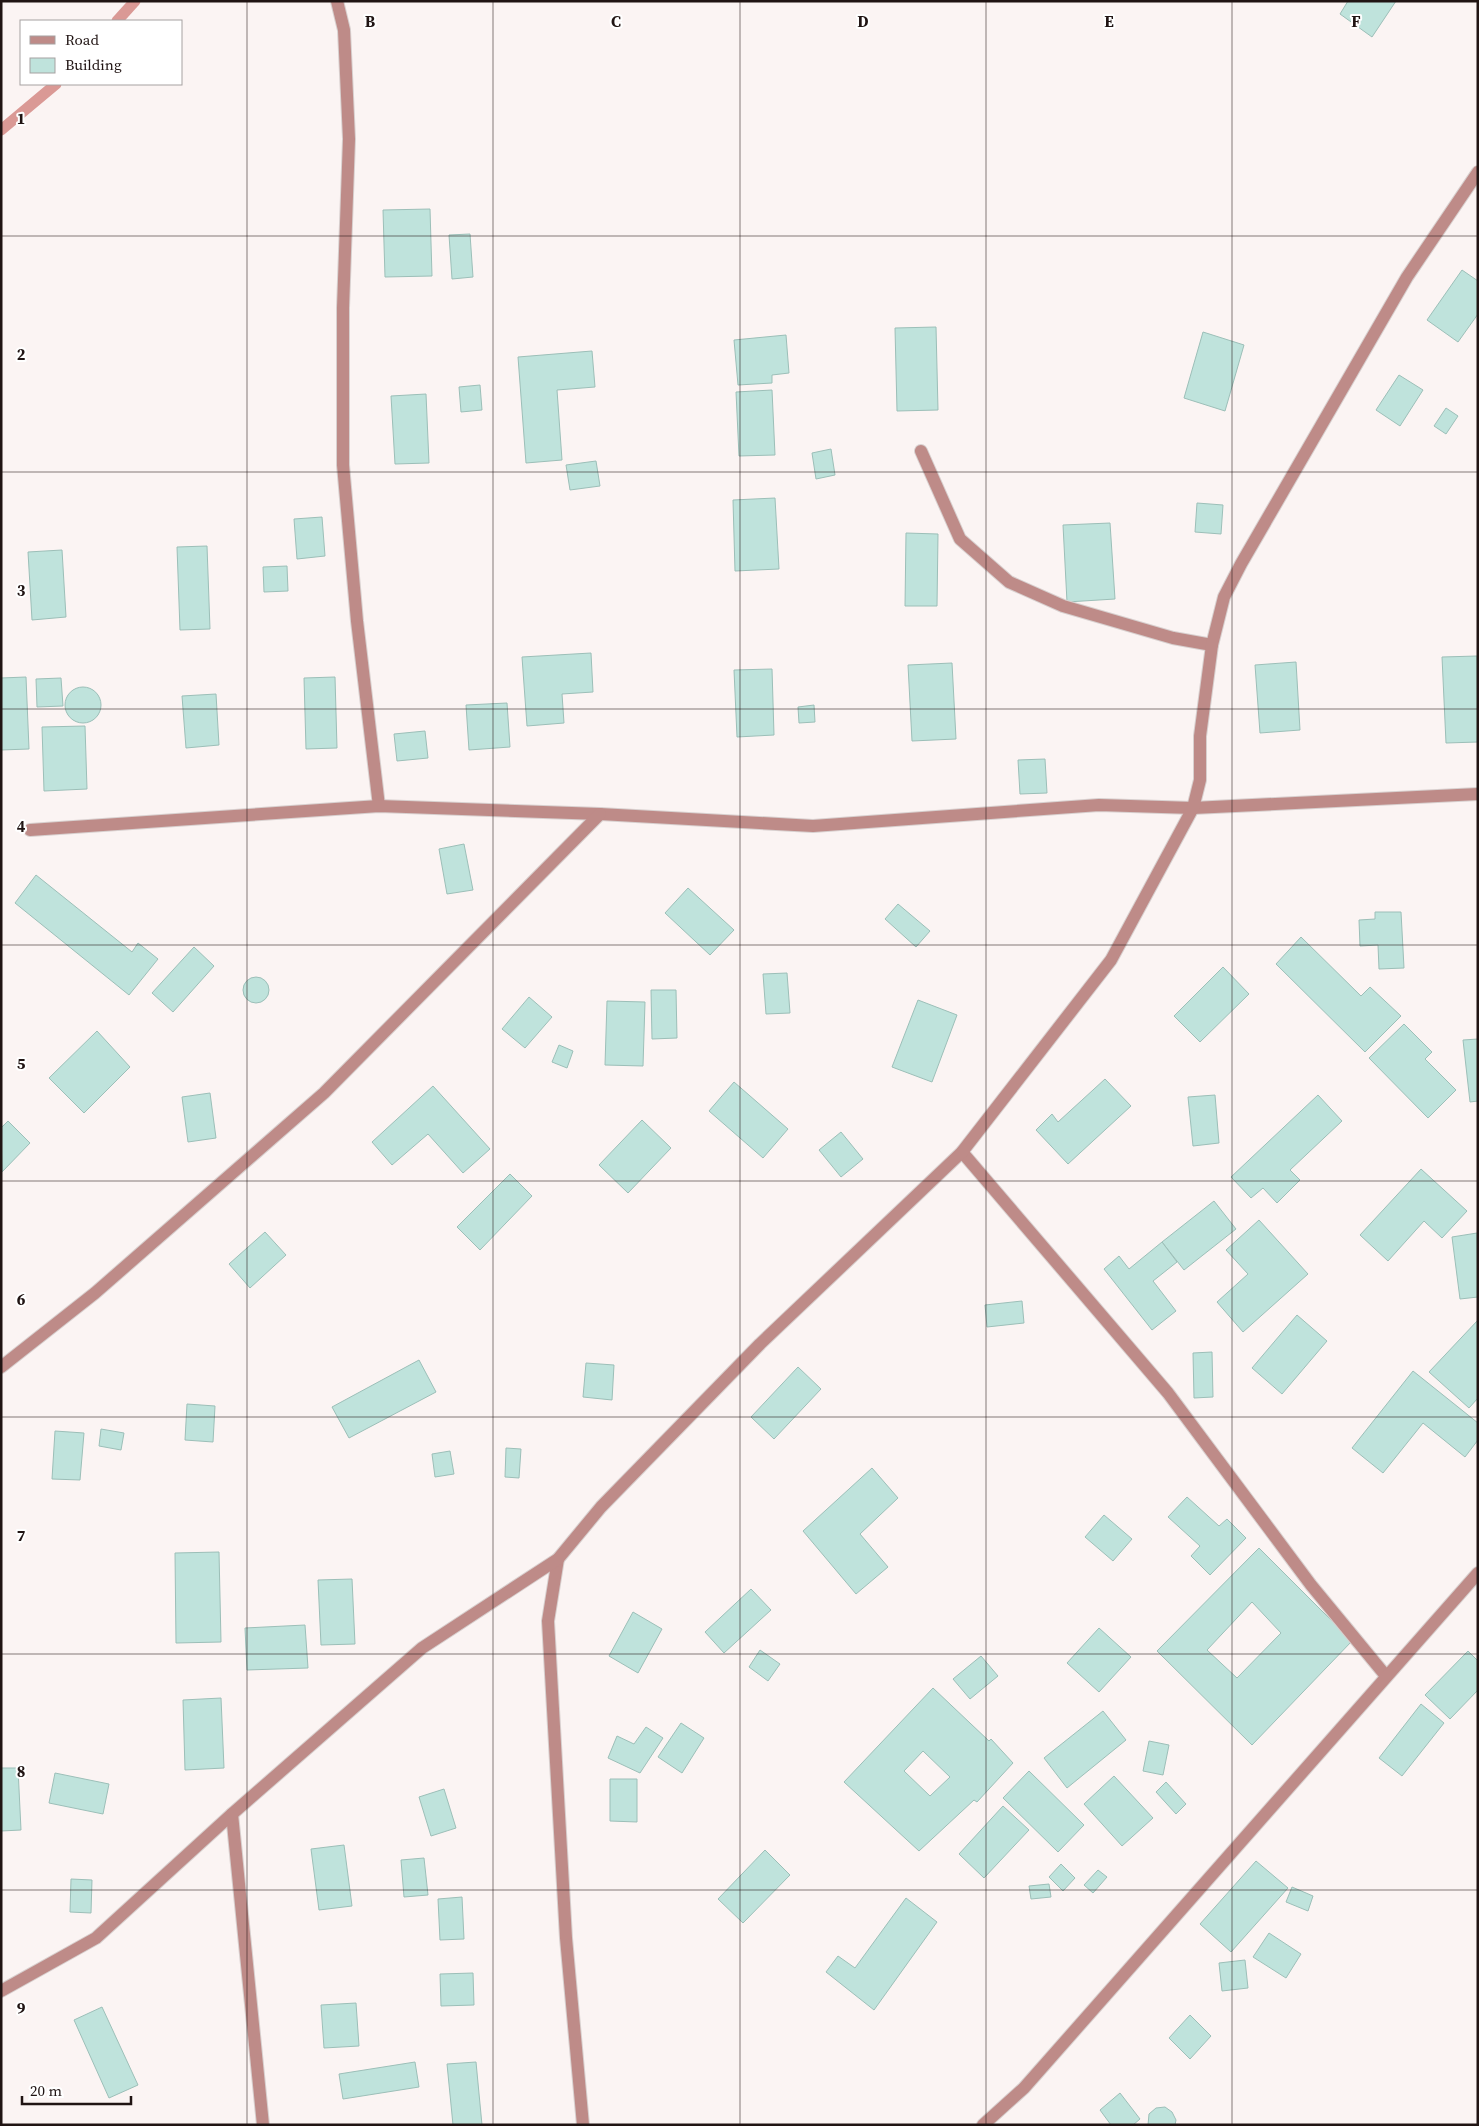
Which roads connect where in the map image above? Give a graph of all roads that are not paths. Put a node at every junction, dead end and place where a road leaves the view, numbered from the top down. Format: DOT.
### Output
graph roads {
  1 [pos="337,1"];
  2 [pos="1478,172"];
  3 [pos="921,451"];
  4 [pos="1212,645"];
  5 [pos="1478,794"];
  6 [pos="379,806"];
  7 [pos="1193,808"];
  8 [pos="600,814"];
  9 [pos="30,830"];
  10 [pos="962,1152"];
  11 [pos="1,1367"];
  12 [pos="558,1559"];
  13 [pos="1478,1573"];
  14 [pos="1386,1676"];
  15 [pos="232,1814"];
  16 [pos="1,1991"];
  17 [pos="263,2125"];
  18 [pos="583,2125"];
  19 [pos="983,2125"];
  1 -- 6 [label="street"];
  2 -- 4 [label="street"];
  3 -- 4 [label="street"];
  4 -- 7 [label="street"];
  5 -- 7 [label="street"];
  6 -- 8 [label="street"];
  6 -- 9 [label="street"];
  7 -- 8 [label="street"];
  7 -- 10 [label="street"];
  8 -- 11 [label="street"];
  10 -- 12 [label="street"];
  10 -- 14 [label="street"];
  12 -- 15 [label="street"];
  12 -- 18 [label="street"];
  13 -- 14 [label="street"];
  14 -- 19 [label="street"];
  15 -- 16 [label="street"];
  15 -- 17 [label="street"];
}
